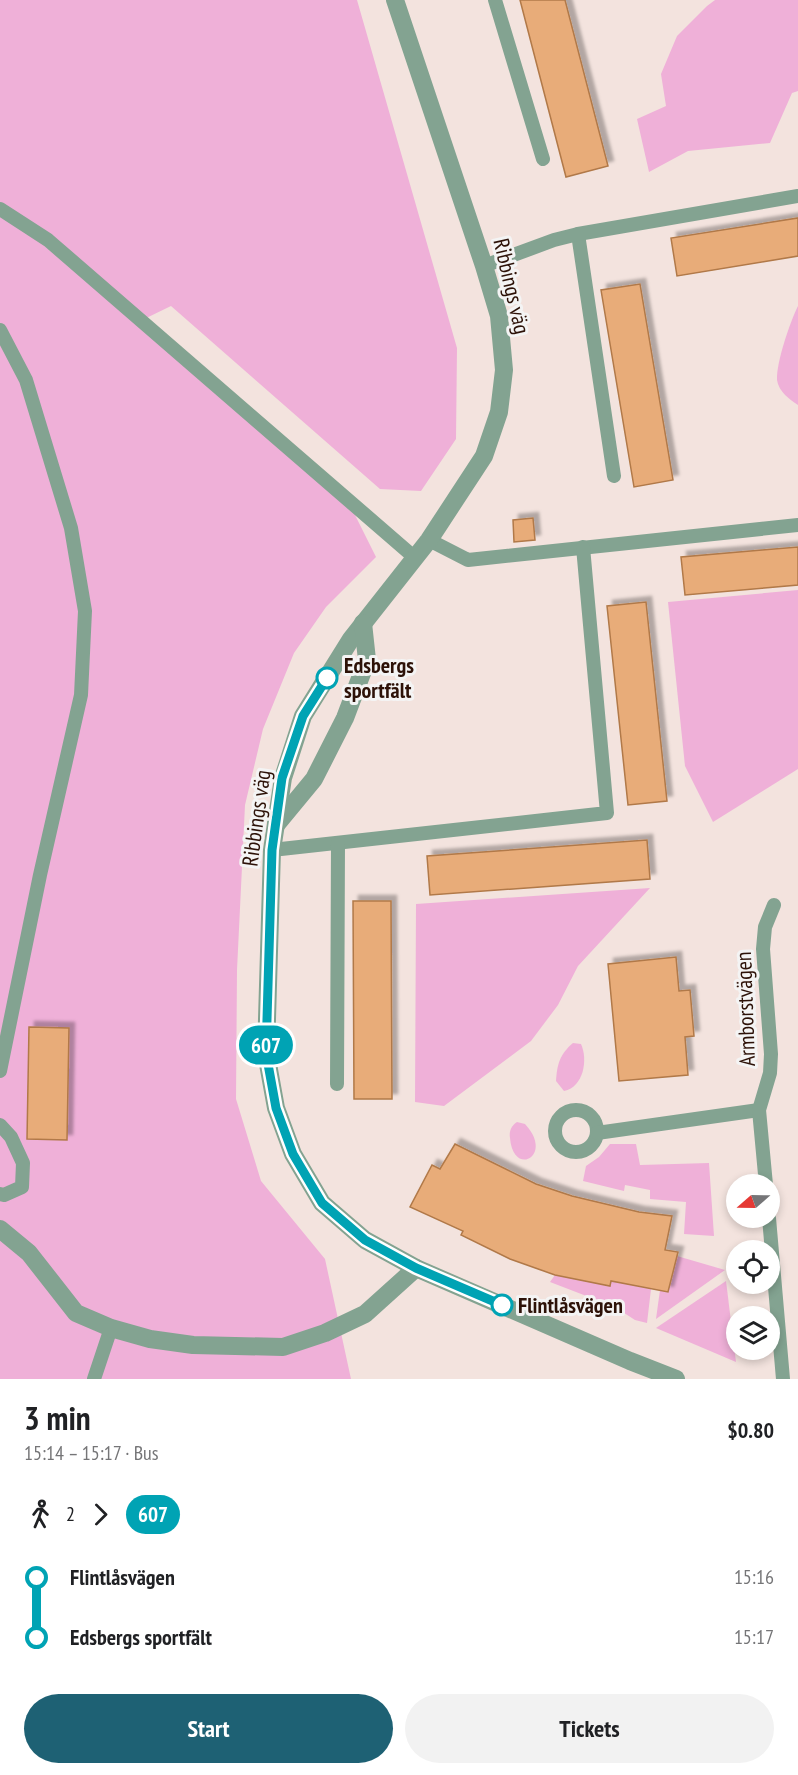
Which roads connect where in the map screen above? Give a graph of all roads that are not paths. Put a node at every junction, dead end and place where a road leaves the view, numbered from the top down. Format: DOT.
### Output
graph roads {
  1 [pos="395,0"];
  2 [pos="495,0"];
  3 [pos="543,159"];
  4 [pos="798,196"];
  5 [pos="0,209"];
  6 [pos="578,234"];
  7 [pos="484,266"];
  8 [pos="0,330"];
  9 [pos="614,476"];
  10 [pos="798,525"];
  11 [pos="429,540"];
  12 [pos="583,547"];
  13 [pos="414,557"];
  14 [pos="363,623"];
  15 [pos="275,826"];
  16 [pos="338,843"];
  17 [pos="272,850"];
  18 [pos="774,905"];
  19 [pos="0,1071"];
  20 [pos="337,1084"];
  21 [pos="759,1110"];
  22 [pos="0,1125"];
  23 [pos="597,1133"];
  24 [pos="765,1174"];
  25 [pos="0,1194"];
  26 [pos="770,1228"];
  27 [pos="0,1229"];
  28 [pos="416,1268"];
  29 [pos="111,1328"];
  30 [pos="94,1379"];
  31 [pos="676,1379"];
  32 [pos="783,1379"];
  1 -- 7 [label="street, Ribbings väg"];
  2 -- 3 [label="lane"];
  4 -- 6 [label="lane"];
  5 -- 13 [label="lane"];
  6 -- 7 [label="lane"];
  6 -- 9 [label="lane"];
  7 -- 11 [label="street, Ribbings väg"];
  8 -- 19 [label="lane"];
  10 -- 12 [label="lane"];
  11 -- 12 [label="lane"];
  11 -- 13 [label="street, Ribbings väg"];
  12 -- 16 [label="lane"];
  13 -- 14 [label="street, Ribbings väg"];
  14 -- 15 [label="street, Ribbings väg"];
  14 -- 15 [label="street"];
  15 -- 17 [label="street, Ribbings väg"];
  16 -- 17 [label="lane"];
  16 -- 20 [label="lane"];
  17 -- 28 [label="street, Ribbings väg"];
  18 -- 21 [label="lane, Armborstvägen"];
  21 -- 23 [label="lane"];
  21 -- 24 [label="lane, Armborstvägen"];
  22 -- 25 [label="lane"];
  26 -- 32 [label="lane"];
  27 -- 29 [label="street"];
  28 -- 29 [label="street"];
  28 -- 31 [label="street, Ribbings väg"];
  29 -- 30 [label="lane"];
}
